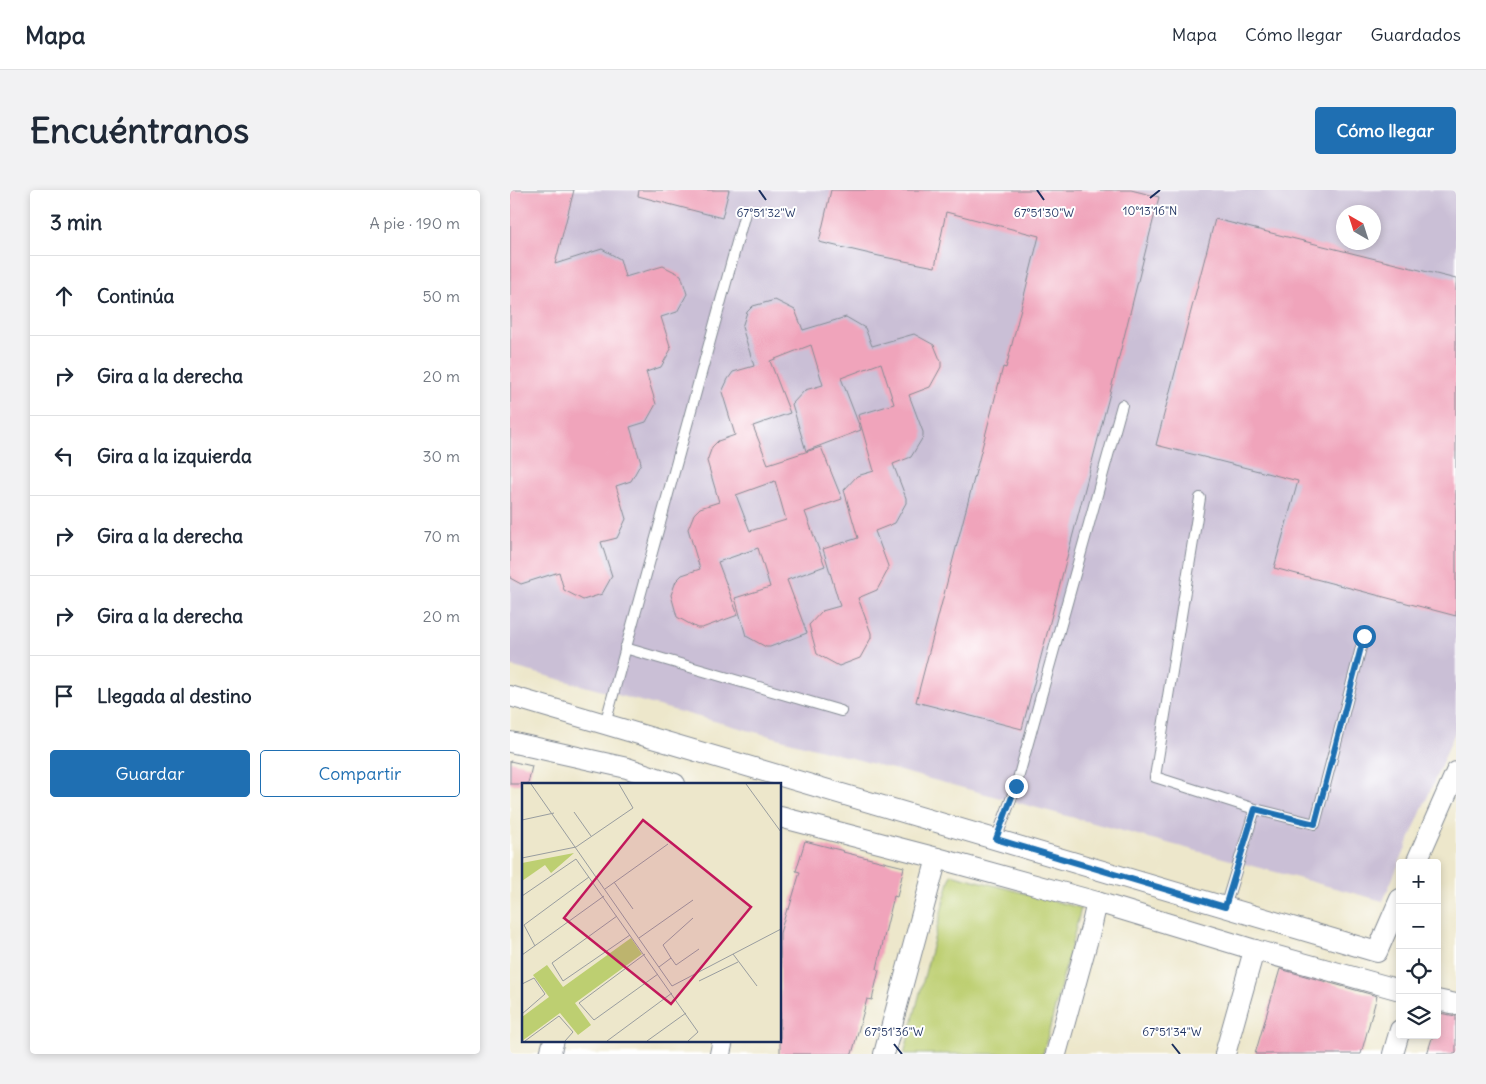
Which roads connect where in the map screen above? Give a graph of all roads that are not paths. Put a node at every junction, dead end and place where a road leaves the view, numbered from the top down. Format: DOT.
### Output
graph roads {
  1 [pos="745,213"];
  2 [pos="1122,405"];
  3 [pos="1200,498"];
  4 [pos="1364,636"];
  5 [pos="625,648"];
  6 [pos="510,696"];
  7 [pos="841,711"];
  8 [pos="605,724"];
  9 [pos="510,742"];
  10 [pos="1456,772"];
  11 [pos="625,776"];
  12 [pos="669,783"];
  13 [pos="1255,809"];
  14 [pos="781,821"];
  15 [pos="996,839"];
  16 [pos="936,858"];
  17 [pos="1418,859"];
  18 [pos="1097,902"];
  19 [pos="1398,904"];
  20 [pos="1225,907"];
  21 [pos="1255,950"];
  22 [pos="1396,989"];
  23 [pos="1441,1001"];
  24 [pos="1456,1004"];
  25 [pos="1397,1039"];
  26 [pos="884,1054"];
  27 [pos="1056,1054"];
  28 [pos="1226,1054"];
  29 [pos="1393,1054"];
  1 -- 5 [label="lane"];
  2 -- 15 [label="lane"];
  3 -- 13 [label="lane"];
  4 -- 13 [label="lane"];
  5 -- 7 [label="lane"];
  5 -- 8 [label="lane"];
  6 -- 8 [label="street"];
  8 -- 15 [label="street"];
  9 -- 11 [label="street"];
  10 -- 17 [label="street"];
  11 -- 12 [label="street"];
  13 -- 20 [label="lane"];
  14 -- 16 [label="street"];
  15 -- 20 [label="street"];
  16 -- 18 [label="street"];
  16 -- 26 [label="street"];
  18 -- 21 [label="street"];
  18 -- 27 [label="street"];
  19 -- 20 [label="street"];
  21 -- 22 [label="street"];
  21 -- 28 [label="street"];
  23 -- 24 [label="street"];
  25 -- 29 [label="street"];
}
